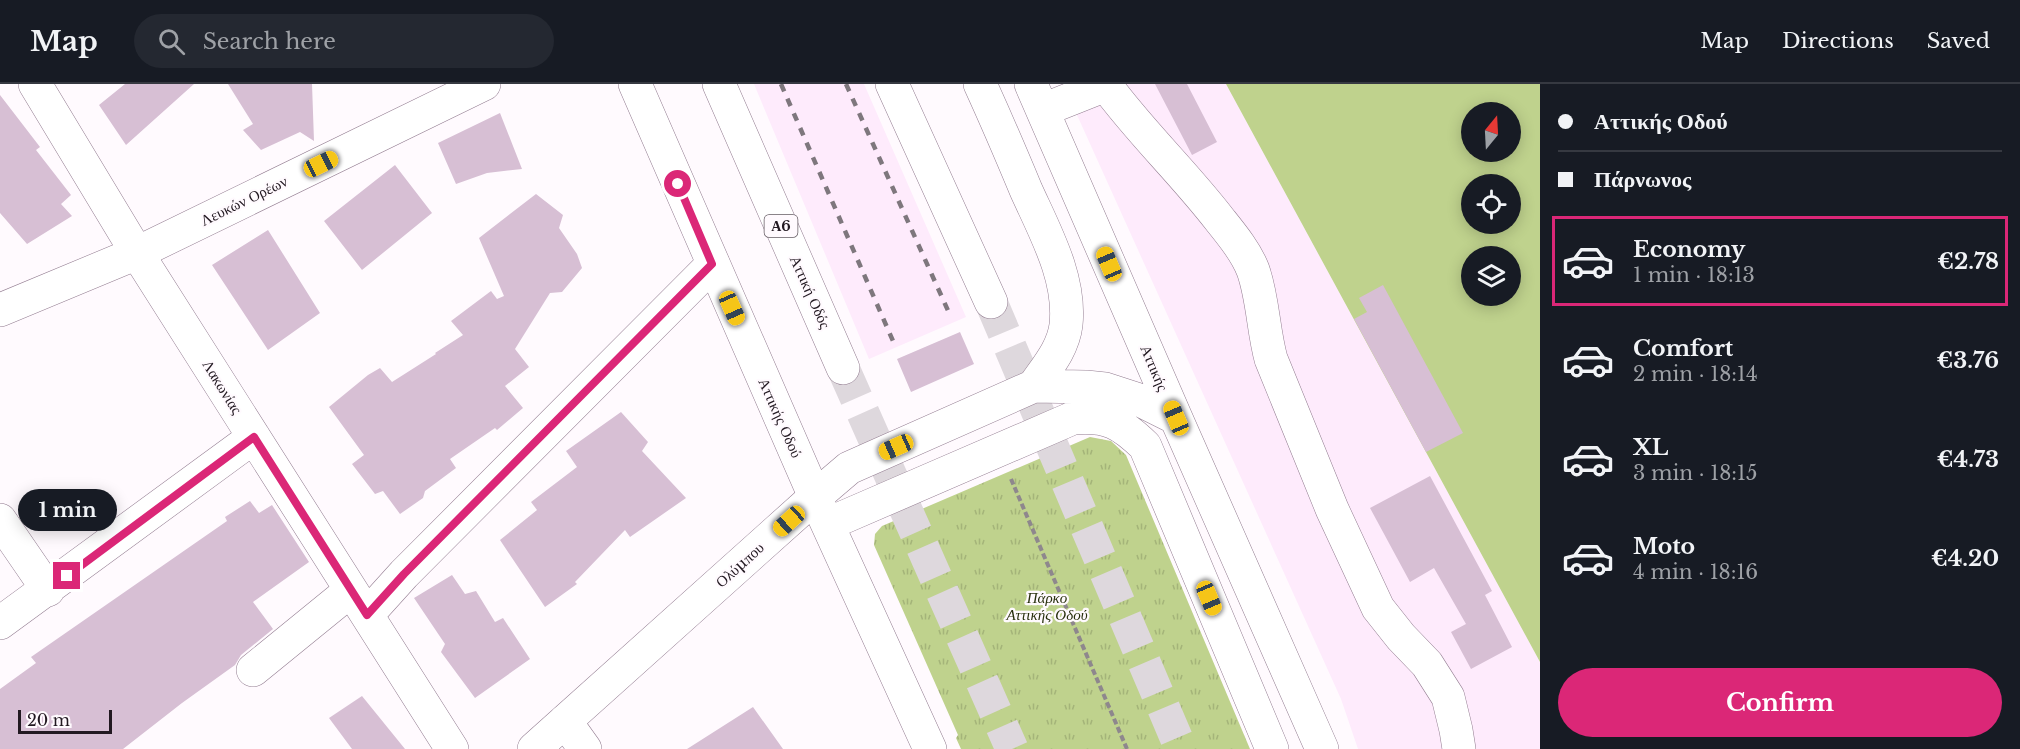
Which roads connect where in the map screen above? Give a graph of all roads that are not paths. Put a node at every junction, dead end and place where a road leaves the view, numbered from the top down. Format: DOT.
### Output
graph roads {
  1 [pos="35,84"];
  2 [pos="484,84"];
  3 [pos="635,84"];
  4 [pos="719,84"];
  5 [pos="892,84"];
  6 [pos="980,84"];
  7 [pos="1106,85"];
  8 [pos="1037,97"];
  9 [pos="999,127"];
  10 [pos="137,253"];
  11 [pos="712,264"];
  12 [pos="991,302"];
  13 [pos="0,310"];
  14 [pos="843,368"];
  15 [pos="1034,386"];
  16 [pos="1176,418"];
  17 [pos="254,437"];
  18 [pos="821,511"];
  19 [pos="0,520"];
  20 [pos="48,590"];
  21 [pos="358,603"];
  22 [pos="0,623"];
  23 [pos="253,670"];
  24 [pos="565,721"];
  25 [pos="452,749"];
  26 [pos="534,749"];
  27 [pos="585,749"];
  28 [pos="930,749"];
  29 [pos="1272,749"];
  30 [pos="1322,749"];
  31 [pos="1459,749"];
  1 -- 10 [label="main road, Λακωνίας"];
  2 -- 10 [label="main road, Λευκών Ορέων"];
  3 -- 11 [label="main road, Αττικής Οδού"];
  4 -- 14 [label="main road, Αττική Οδός / Α6"];
  5 -- 12 [label="main road"];
  6 -- 9 [label="main road"];
  7 -- 8 [label="main road"];
  7 -- 31 [label="main road"];
  8 -- 9 [label="main road"];
  8 -- 16 [label="main road, Αττικής"];
  9 -- 15 [label="main road"];
  10 -- 13 [label="main road, Λευκών Ορέων"];
  10 -- 17 [label="main road, Λακωνίας"];
  11 -- 18 [label="main road, Αττικής Οδού"];
  11 -- 21 [label="main road"];
  15 -- 16 [label="main road"];
  15 -- 18 [label="main road, Ολύμπου"];
  16 -- 30 [label="main road, Αττικής"];
  17 -- 20 [label="main road"];
  17 -- 21 [label="main road, Λακωνίας"];
  18 -- 24 [label="main road, Ολύμπου"];
  18 -- 28 [label="main road, Αττικής Οδού"];
  18 -- 29 [label="main road"];
  19 -- 20 [label="main road"];
  20 -- 22 [label="main road"];
  21 -- 23 [label="main road"];
  21 -- 25 [label="main road, Λακωνίας"];
  24 -- 26 [label="main road, Ολύμπου"];
  24 -- 27 [label="main road"];
}
